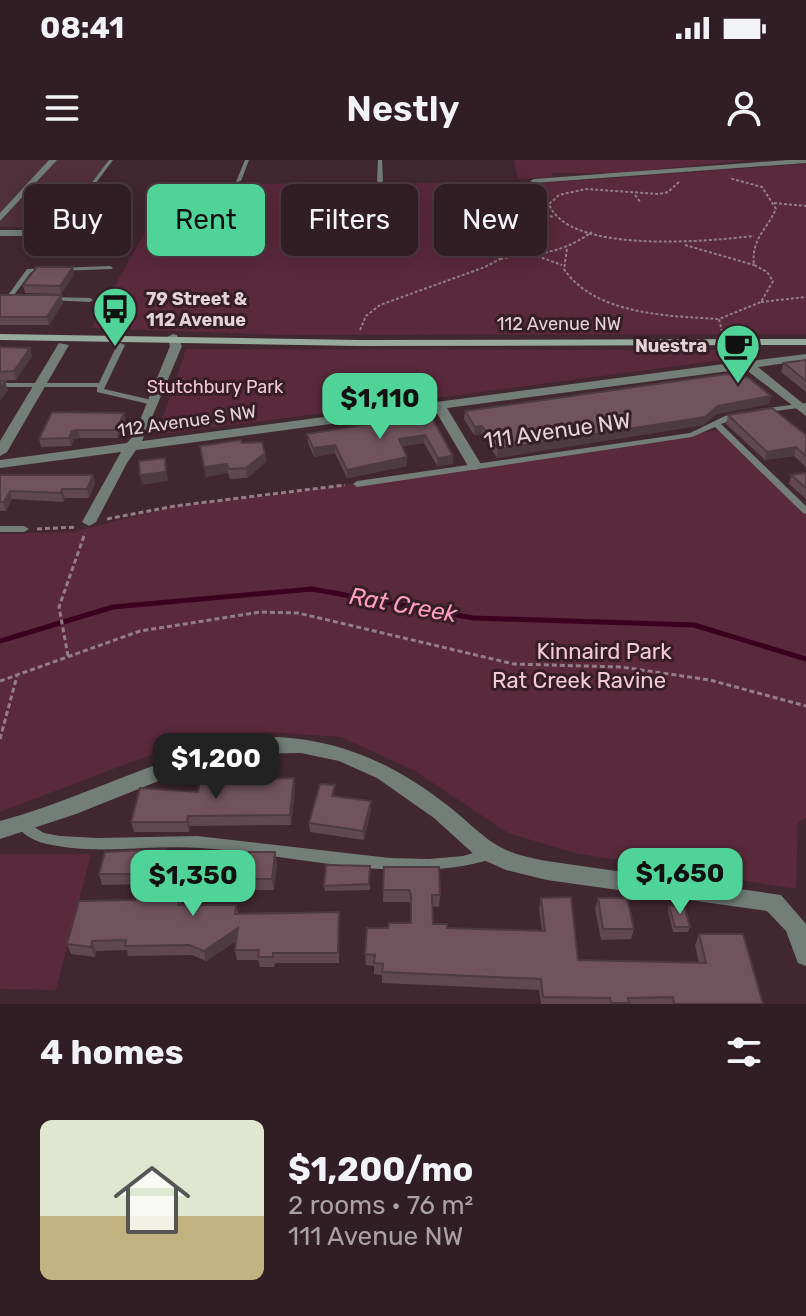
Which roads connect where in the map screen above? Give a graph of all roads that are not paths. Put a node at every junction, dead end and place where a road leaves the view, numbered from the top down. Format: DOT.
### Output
graph roads {
  1 [pos="53,160"];
  2 [pos="111,160"];
  3 [pos="247,160"];
  4 [pos="380,160"];
  5 [pos="806,161"];
  6 [pos="239,179"];
  7 [pos="380,181"];
  8 [pos="534,181"];
  9 [pos="93,184"];
  10 [pos="0,218"];
  11 [pos="0,233"];
  12 [pos="24,233"];
  13 [pos="110,268"];
  14 [pos="4,298"];
  15 [pos="21,298"];
  16 [pos="45,299"];
  17 [pos="90,300"];
  18 [pos="0,337"];
  19 [pos="726,338"];
  20 [pos="175,341"];
  21 [pos="806,342"];
  22 [pos="0,345"];
  23 [pos="63,345"];
  24 [pos="121,345"];
  25 [pos="806,357"];
  26 [pos="748,365"];
  27 [pos="0,385"];
  28 [pos="40,385"];
  29 [pos="102,385"];
  30 [pos="153,403"];
  31 [pos="439,406"];
  32 [pos="803,408"];
  33 [pos="717,424"];
  34 [pos="130,447"];
  35 [pos="0,452"];
  36 [pos="0,464"];
  37 [pos="475,466"];
  38 [pos="357,484"];
  39 [pos="806,511"];
  40 [pos="89,522"];
  41 [pos="0,529"];
  42 [pos="24,529"];
  43 [pos="23,825"];
  44 [pos="0,830"];
  45 [pos="490,854"];
  46 [pos="806,955"];
  1 -- 10 [label="street"];
  2 -- 9 [label="lane"];
  3 -- 6 [label="lane"];
  4 -- 7 [label="lane"];
  5 -- 8 [label="street"];
  11 -- 12 [label="street"];
  13 -- 14 [label="lane"];
  14 -- 15 [label="lane"];
  16 -- 17 [label="lane"];
  18 -- 20 [label="main road, 112 Avenue NW"];
  19 -- 20 [label="main road, 112 Avenue NW"];
  19 -- 21 [label="main road, 112 Avenue NW"];
  19 -- 26 [label="street"];
  20 -- 24 [label="main road, 112 Avenue NW"];
  20 -- 30 [label="street"];
  22 -- 23 [label="main road, 112 Avenue NW"];
  23 -- 24 [label="main road, 112 Avenue NW"];
  23 -- 28 [label="street"];
  24 -- 29 [label="lane"];
  25 -- 26 [label="street, 112 Avenue S NW"];
  26 -- 31 [label="street, 112 Avenue S NW"];
  26 -- 32 [label="street"];
  27 -- 28 [label="lane"];
  28 -- 29 [label="lane"];
  28 -- 35 [label="street"];
  29 -- 30 [label="lane"];
  30 -- 34 [label="street"];
  31 -- 34 [label="street, 112 Avenue S NW"];
  31 -- 37 [label="street"];
  32 -- 33 [label="lane, 111 Avenue NW"];
  33 -- 37 [label="lane, 111 Avenue NW"];
  33 -- 39 [label="lane"];
  34 -- 36 [label="street, 112 Avenue S NW"];
  34 -- 40 [label="street"];
  37 -- 38 [label="lane, 111 Avenue NW"];
  41 -- 42 [label="lane"];
  43 -- 44 [label="street"];
  43 -- 45 [label="lane"];
  43 -- 45 [label="street"];
  45 -- 46 [label="street"];
}
